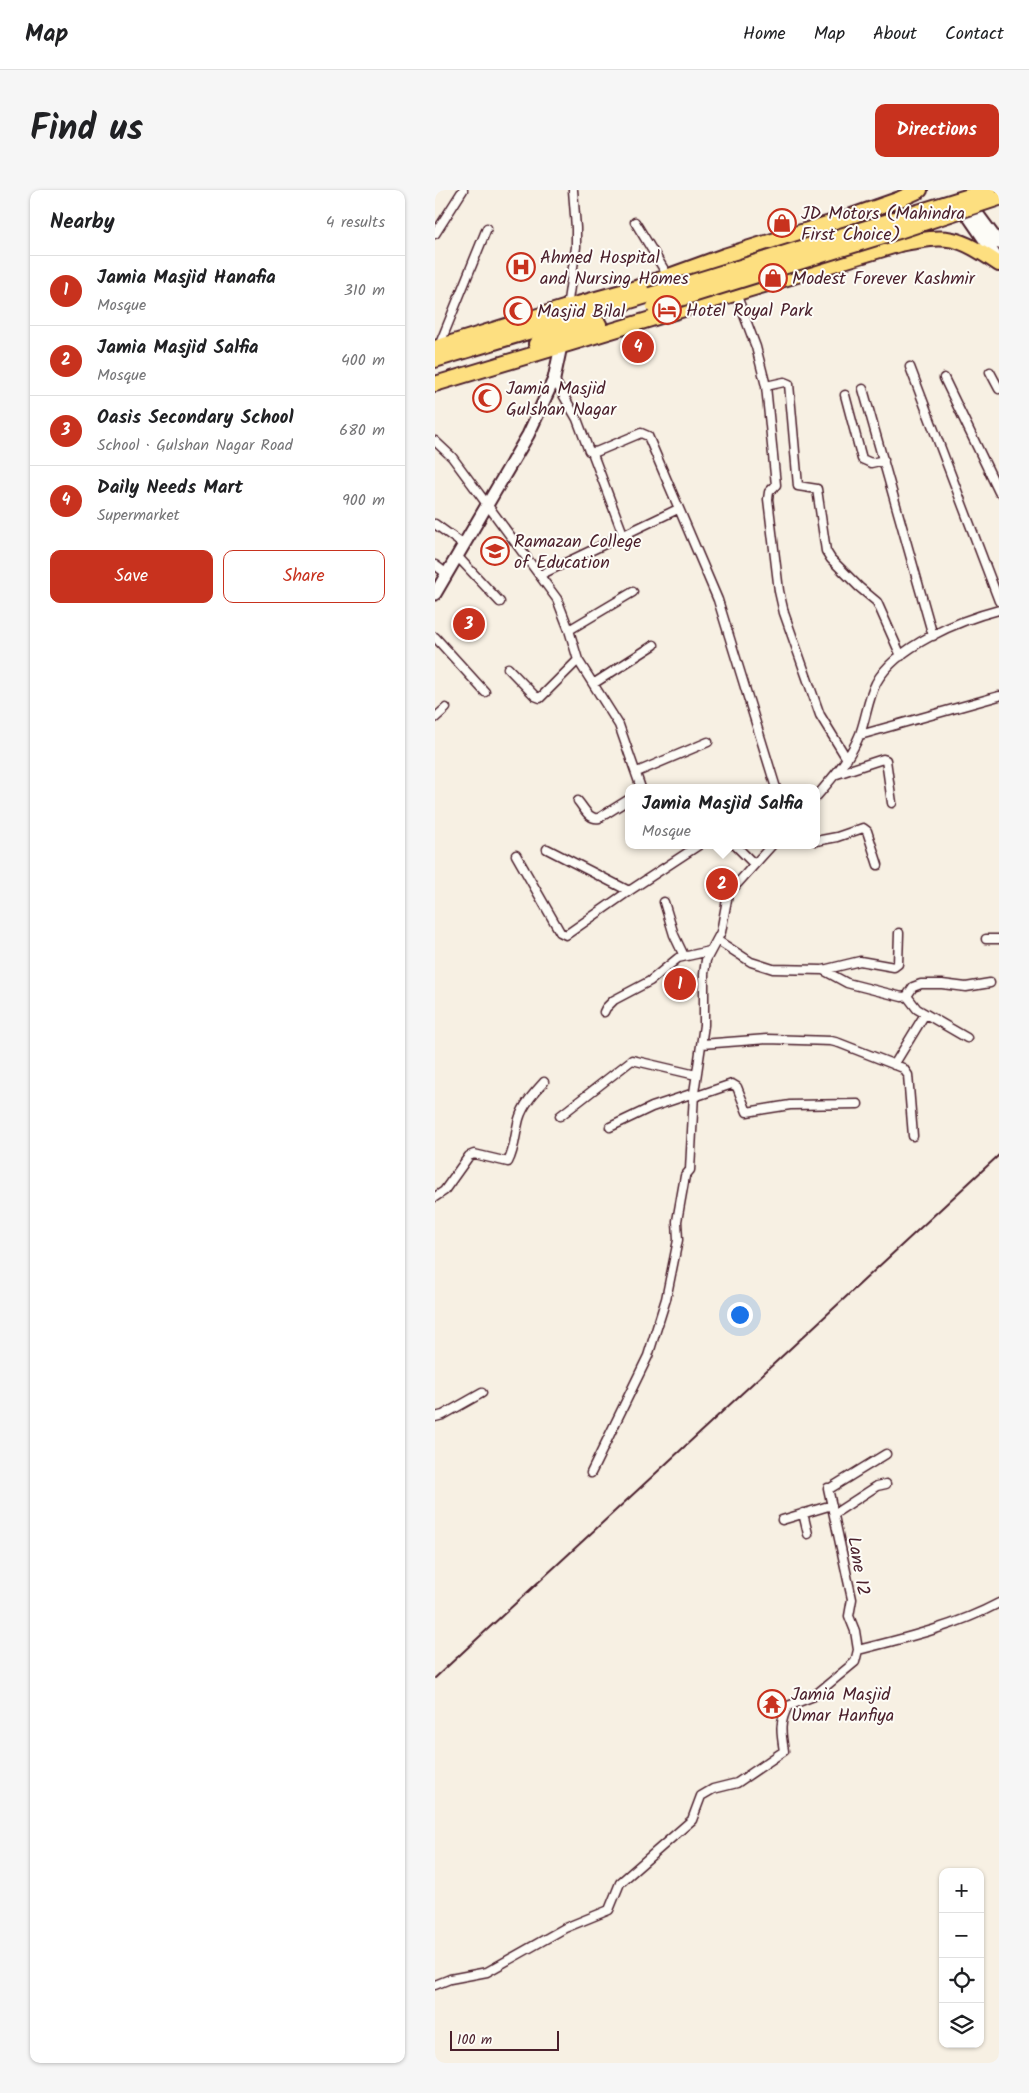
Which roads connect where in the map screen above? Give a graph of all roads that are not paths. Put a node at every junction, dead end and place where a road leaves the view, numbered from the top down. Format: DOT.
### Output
graph roads {
  1 [pos="463,190"];
  2 [pos="573,190"];
  3 [pos="920,190"];
  4 [pos="989,190"];
  5 [pos="999,198"];
  6 [pos="635,222"];
  7 [pos="487,228"];
  8 [pos="435,234"];
  9 [pos="999,243"];
  10 [pos="999,263"];
  11 [pos="667,276"];
  12 [pos="636,288"];
  13 [pos="733,288"];
  14 [pos="653,301"];
  15 [pos="567,307"];
  16 [pos="610,308"];
  17 [pos="673,312"];
  18 [pos="632,314"];
  19 [pos="529,325"];
  20 [pos="561,346"];
  21 [pos="437,347"];
  22 [pos="435,360"];
  23 [pos="911,367"];
  24 [pos="990,372"];
  25 [pos="435,374"];
  26 [pos="944,378"];
  27 [pos="554,379"];
  28 [pos="435,384"];
  29 [pos="766,386"];
  30 [pos="863,389"];
  31 [pos="999,389"];
  32 [pos="845,395"];
  33 [pos="435,441"];
  34 [pos="592,452"];
  35 [pos="884,460"];
  36 [pos="999,492"];
  37 [pos="486,506"];
  38 [pos="678,508"];
  39 [pos="435,524"];
  40 [pos="623,534"];
  41 [pos="463,546"];
  42 [pos="458,557"];
  43 [pos="435,565"];
  44 [pos="447,574"];
  45 [pos="540,575"];
  46 [pos="633,592"];
  47 [pos="435,594"];
  48 [pos="999,601"];
  49 [pos="500,602"];
  50 [pos="999,610"];
  51 [pos="569,630"];
  52 [pos="933,636"];
  53 [pos="435,638"];
  54 [pos="654,645"];
  55 [pos="901,656"];
  56 [pos="578,660"];
  57 [pos="508,668"];
  58 [pos="593,684"];
  59 [pos="485,692"];
  60 [pos="999,696"];
  61 [pos="446,708"];
  62 [pos="435,718"];
  63 [pos="860,735"];
  64 [pos="708,742"];
  65 [pos="847,759"];
  66 [pos="637,772"];
  67 [pos="837,774"];
  68 [pos="640,784"];
  69 [pos="774,784"];
  70 [pos="820,793"];
  71 [pos="579,800"];
  72 [pos="625,802"];
  73 [pos="892,804"];
  74 [pos="820,840"];
  75 [pos="547,848"];
  76 [pos="693,849"];
  77 [pos="739,849"];
  78 [pos="768,849"];
  79 [pos="515,855"];
  80 [pos="754,864"];
  81 [pos="877,865"];
  82 [pos="629,891"];
  83 [pos="664,902"];
  84 [pos="899,933"];
  85 [pos="986,939"];
  86 [pos="999,939"];
  87 [pos="717,940"];
  88 [pos="710,950"];
  89 [pos="684,956"];
  90 [pos="823,970"];
  91 [pos="990,983"];
  92 [pos="907,996"];
  93 [pos="604,1012"];
  94 [pos="925,1014"];
  95 [pos="967,1038"];
  96 [pos="701,1044"];
  97 [pos="894,1064"];
  98 [pos="696,1076"];
  99 [pos="544,1082"];
  100 [pos="694,1095"];
  101 [pos="858,1104"];
  102 [pos="560,1116"];
  103 [pos="610,1127"];
  104 [pos="913,1136"];
  105 [pos="435,1197"];
  106 [pos="482,1393"];
  107 [pos="435,1417"];
  108 [pos="886,1454"];
  109 [pos="591,1473"];
  110 [pos="886,1484"];
  111 [pos="832,1505"];
  112 [pos="803,1513"];
  113 [pos="834,1514"];
  114 [pos="782,1520"];
  115 [pos="808,1534"];
  116 [pos="999,1602"];
  117 [pos="858,1650"];
  118 [pos="435,1985"];
  1 -- 8 [label="street"];
  2 -- 15 [label="street"];
  3 -- 11 [label="highway"];
  4 -- 14 [label="highway, bridge"];
  5 -- 13 [label="highway, bridge"];
  6 -- 11 [label="street"];
  7 -- 21 [label="street"];
  9 -- 10 [label="street"];
  10 -- 13 [label="highway"];
  11 -- 12 [label="highway"];
  12 -- 15 [label="highway"];
  12 -- 16 [label="highway"];
  13 -- 14 [label="highway, bridge"];
  13 -- 17 [label="highway"];
  13 -- 29 [label="street"];
  14 -- 16 [label="highway"];
  14 -- 18 [label="highway"];
  15 -- 19 [label="highway"];
  16 -- 19 [label="highway"];
  17 -- 18 [label="highway"];
  17 -- 20 [label="highway"];
  18 -- 25 [label="highway"];
  19 -- 21 [label="highway"];
  19 -- 22 [label="highway"];
  20 -- 27 [label="street"];
  20 -- 28 [label="highway"];
  23 -- 48 [label="street"];
  24 -- 31 [label="street"];
  26 -- 36 [label="street"];
  27 -- 34 [label="street"];
  27 -- 37 [label="street"];
  29 -- 55 [label="street"];
  29 -- 65 [label="street"];
  30 -- 35 [label="street"];
  32 -- 35 [label="street"];
  33 -- 37 [label="street"];
  34 -- 38 [label="street"];
  34 -- 40 [label="street"];
  35 -- 52 [label="street"];
  37 -- 41 [label="street"];
  37 -- 45 [label="street"];
  38 -- 40 [label="street"];
  38 -- 69 [label="street"];
  39 -- 41 [label="street"];
  40 -- 45 [label="street"];
  41 -- 42 [label="street"];
  42 -- 44 [label="street"];
  42 -- 49 [label="street"];
  43 -- 44 [label="street"];
  44 -- 47 [label="street"];
  45 -- 51 [label="street"];
  46 -- 51 [label="street"];
  50 -- 52 [label="street"];
  51 -- 56 [label="street"];
  52 -- 55 [label="street"];
  53 -- 59 [label="street"];
  54 -- 58 [label="street"];
  55 -- 63 [label="street"];
  56 -- 57 [label="street"];
  56 -- 58 [label="street"];
  58 -- 66 [label="street"];
  60 -- 63 [label="street"];
  61 -- 62 [label="street"];
  63 -- 65 [label="street"];
  64 -- 66 [label="street"];
  65 -- 67 [label="street"];
  66 -- 68 [label="street"];
  67 -- 70 [label="street"];
  67 -- 73 [label="street"];
  71 -- 72 [label="street"];
  74 -- 81 [label="street"];
  75 -- 82 [label="street"];
  76 -- 82 [label="street"];
  77 -- 80 [label="street"];
  78 -- 80 [label="street"];
  79 -- 82 [label="street"];
  80 -- 87 [label="street"];
  83 -- 89 [label="street"];
  84 -- 90 [label="street"];
  85 -- 86 [label="street"];
  87 -- 88 [label="street"];
  87 -- 90 [label="street"];
  88 -- 89 [label="street"];
  88 -- 96 [label="street"];
  89 -- 93 [label="street"];
  90 -- 92 [label="street"];
  91 -- 92 [label="street"];
  92 -- 94 [label="street"];
  94 -- 95 [label="street"];
  94 -- 97 [label="street"];
  96 -- 97 [label="street"];
  96 -- 98 [label="street"];
  97 -- 104 [label="street"];
  98 -- 100 [label="street"];
  98 -- 102 [label="street"];
  99 -- 105 [label="street"];
  100 -- 101 [label="street"];
  100 -- 103 [label="street"];
  100 -- 109 [label="street"];
  106 -- 107 [label="street"];
  108 -- 111 [label="street, Lane 12"];
  110 -- 113 [label="street"];
  111 -- 112 [label="street"];
  111 -- 113 [label="street, Lane 12"];
  112 -- 114 [label="street"];
  112 -- 115 [label="street"];
  113 -- 117 [label="street, Lane 12"];
  116 -- 117 [label="street"];
  117 -- 118 [label="street"];
}
